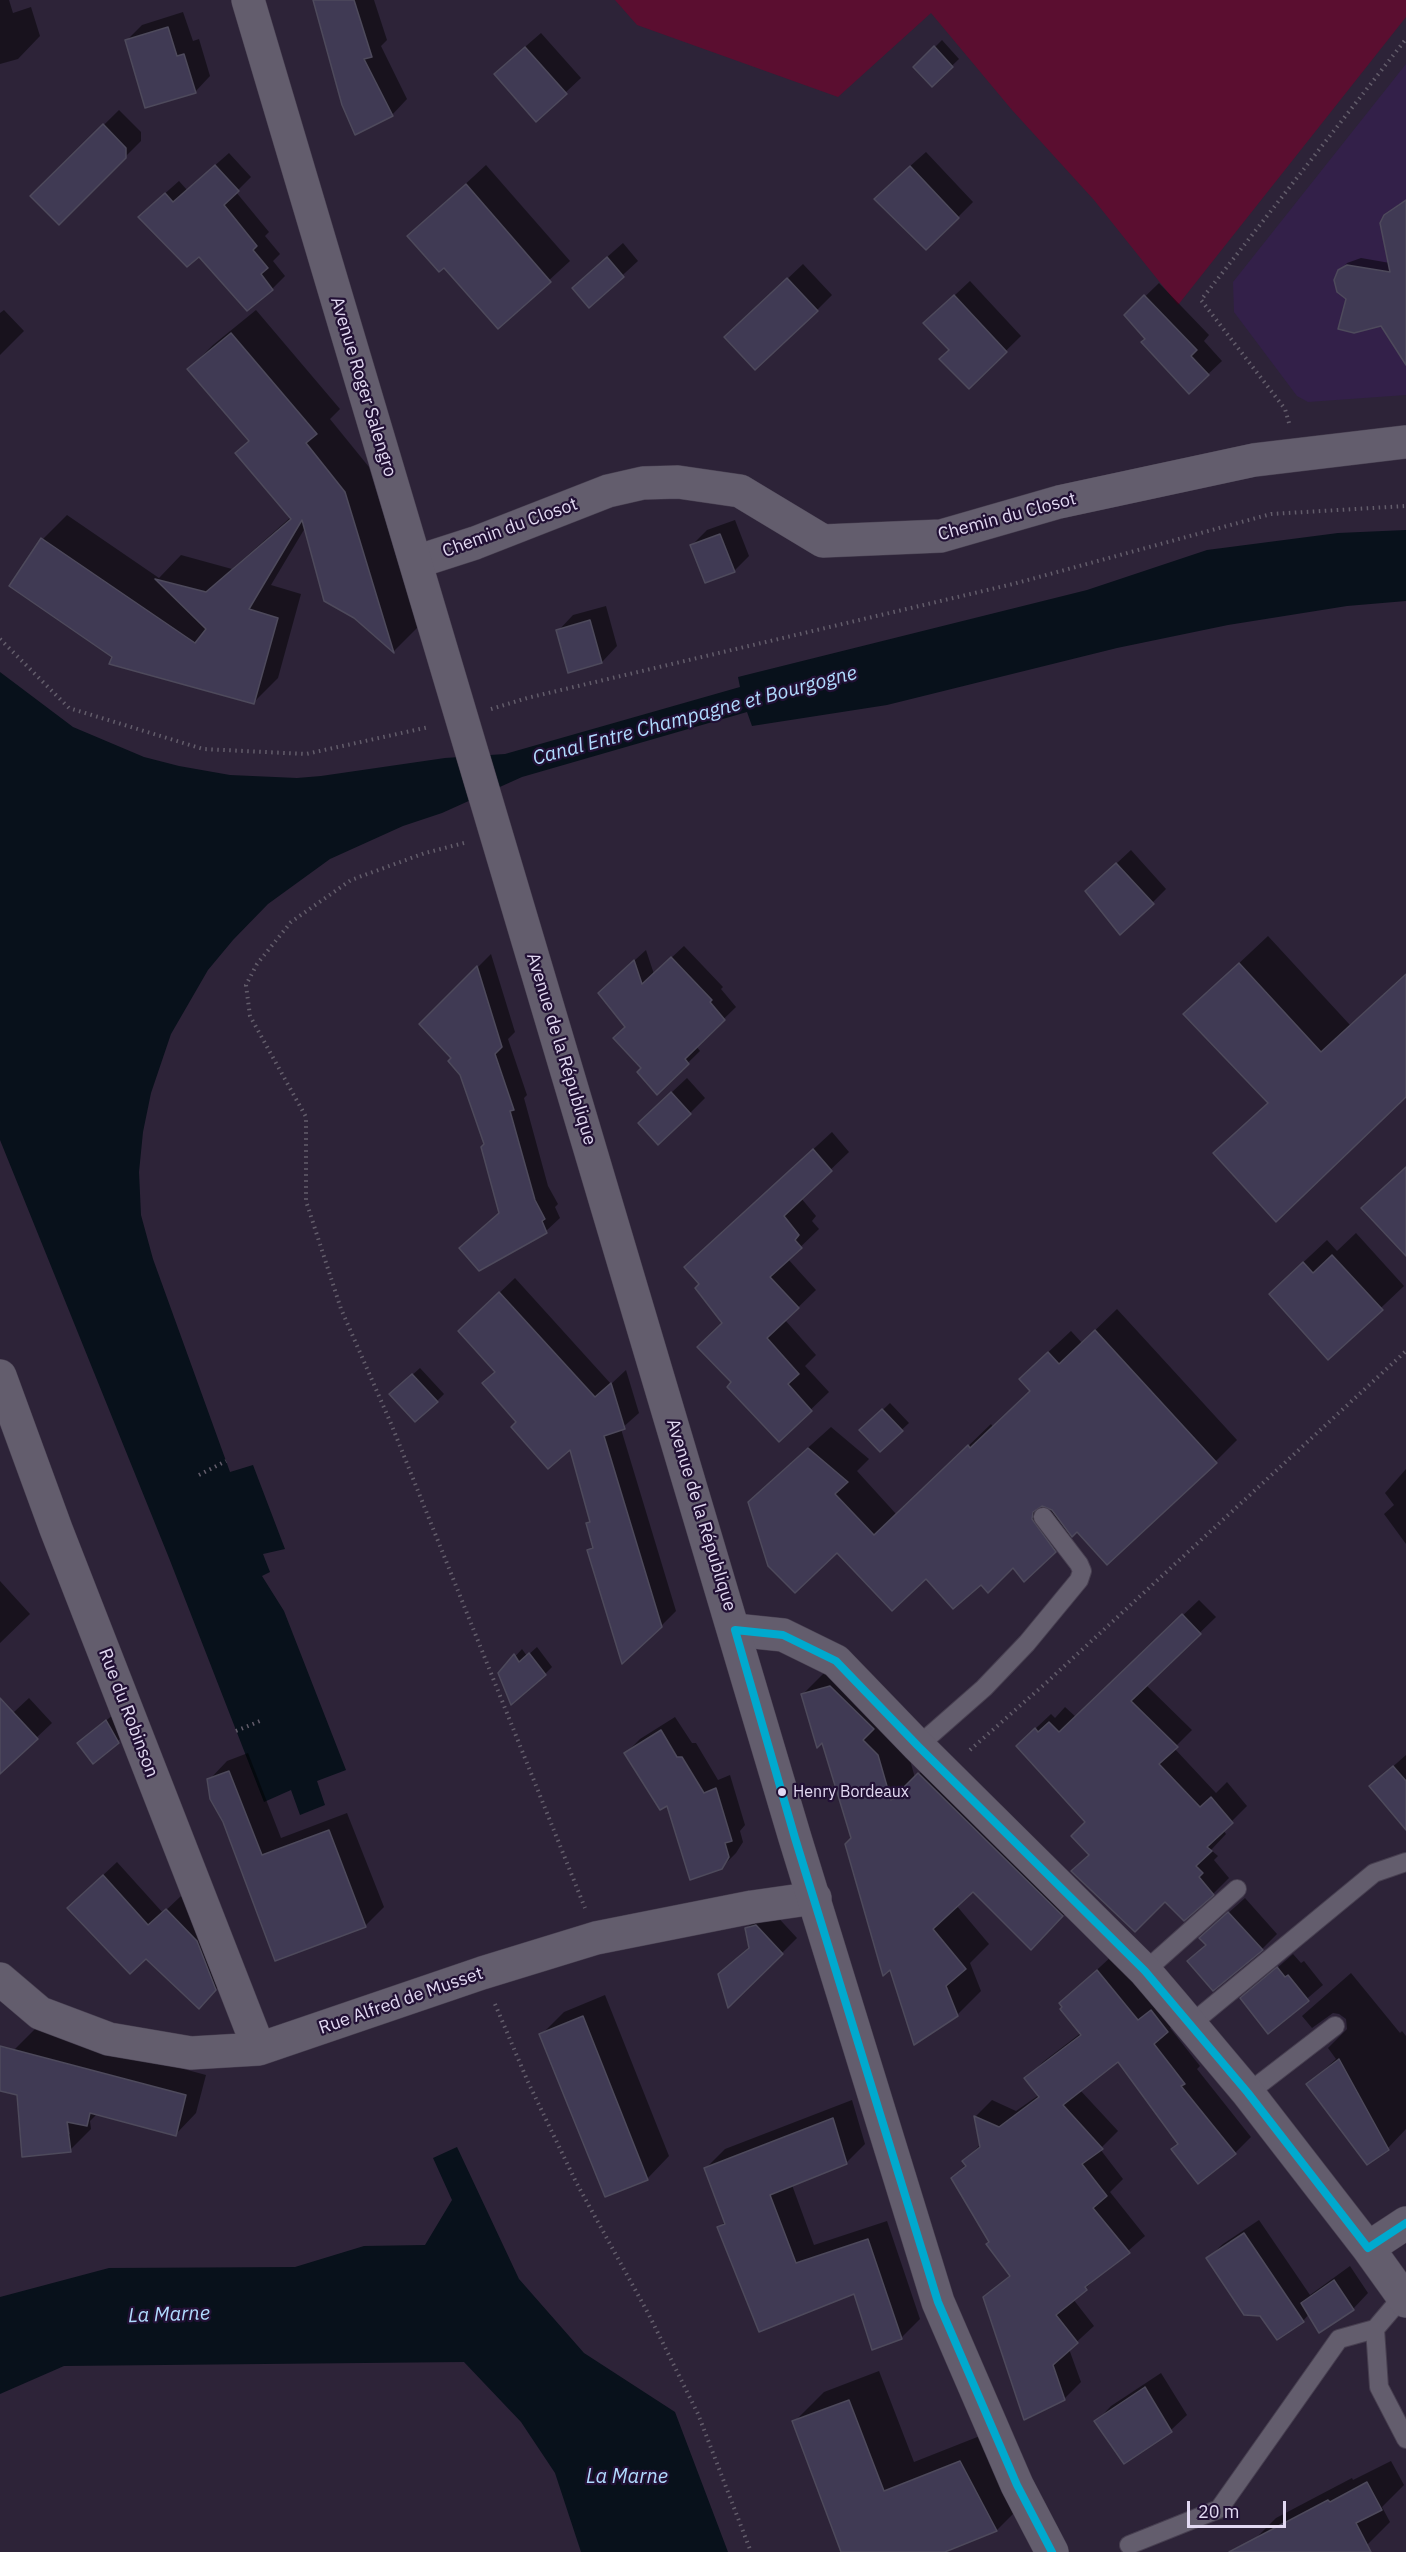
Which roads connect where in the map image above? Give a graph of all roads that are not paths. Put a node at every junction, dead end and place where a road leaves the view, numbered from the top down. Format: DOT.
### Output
graph roads {
  1 [pos="248,0"];
  2 [pos="1406,442"];
  3 [pos="416,562"];
  4 [pos="479,774"];
  5 [pos="0,1376"];
  6 [pos="1043,1517"];
  7 [pos="735,1630"];
  8 [pos="918,1746"];
  9 [pos="1406,1862"];
  10 [pos="1237,1889"];
  11 [pos="814,1898"];
  12 [pos="1145,1971"];
  13 [pos="0,1979"];
  14 [pos="0,2008"];
  15 [pos="40,2013"];
  16 [pos="1191,2024"];
  17 [pos="1335,2026"];
  18 [pos="259,2049"];
  19 [pos="1248,2093"];
  20 [pos="1406,2223"];
  21 [pos="1368,2248"];
  22 [pos="1404,2299"];
  23 [pos="1376,2329"];
  24 [pos="1406,2439"];
  25 [pos="1129,2545"];
  26 [pos="1052,2552"];
  1 -- 3 [label="street, Avenue Roger Salengro"];
  2 -- 3 [label="street, Chemin du Closot"];
  3 -- 4 [label="street, Avenue Roger Salengro"];
  4 -- 7 [label="street, Avenue de la République"];
  5 -- 18 [label="street, Rue du Robinson"];
  6 -- 8 [label="lane"];
  7 -- 8 [label="street"];
  7 -- 11 [label="street, Avenue de la République"];
  8 -- 12 [label="street"];
  9 -- 16 [label="lane"];
  10 -- 12 [label="lane"];
  11 -- 18 [label="street, Rue Alfred de Musset"];
  11 -- 26 [label="street, Avenue de la République"];
  12 -- 16 [label="street"];
  13 -- 15 [label="street, Rue Alfred de Musset"];
  14 -- 15 [label="street"];
  15 -- 18 [label="street, Rue Alfred de Musset"];
  16 -- 19 [label="street"];
  17 -- 19 [label="lane"];
  19 -- 21 [label="street"];
  20 -- 21 [label="street"];
  21 -- 22 [label="street"];
  22 -- 23 [label="lane"];
  23 -- 24 [label="lane"];
  23 -- 25 [label="lane"];
}
